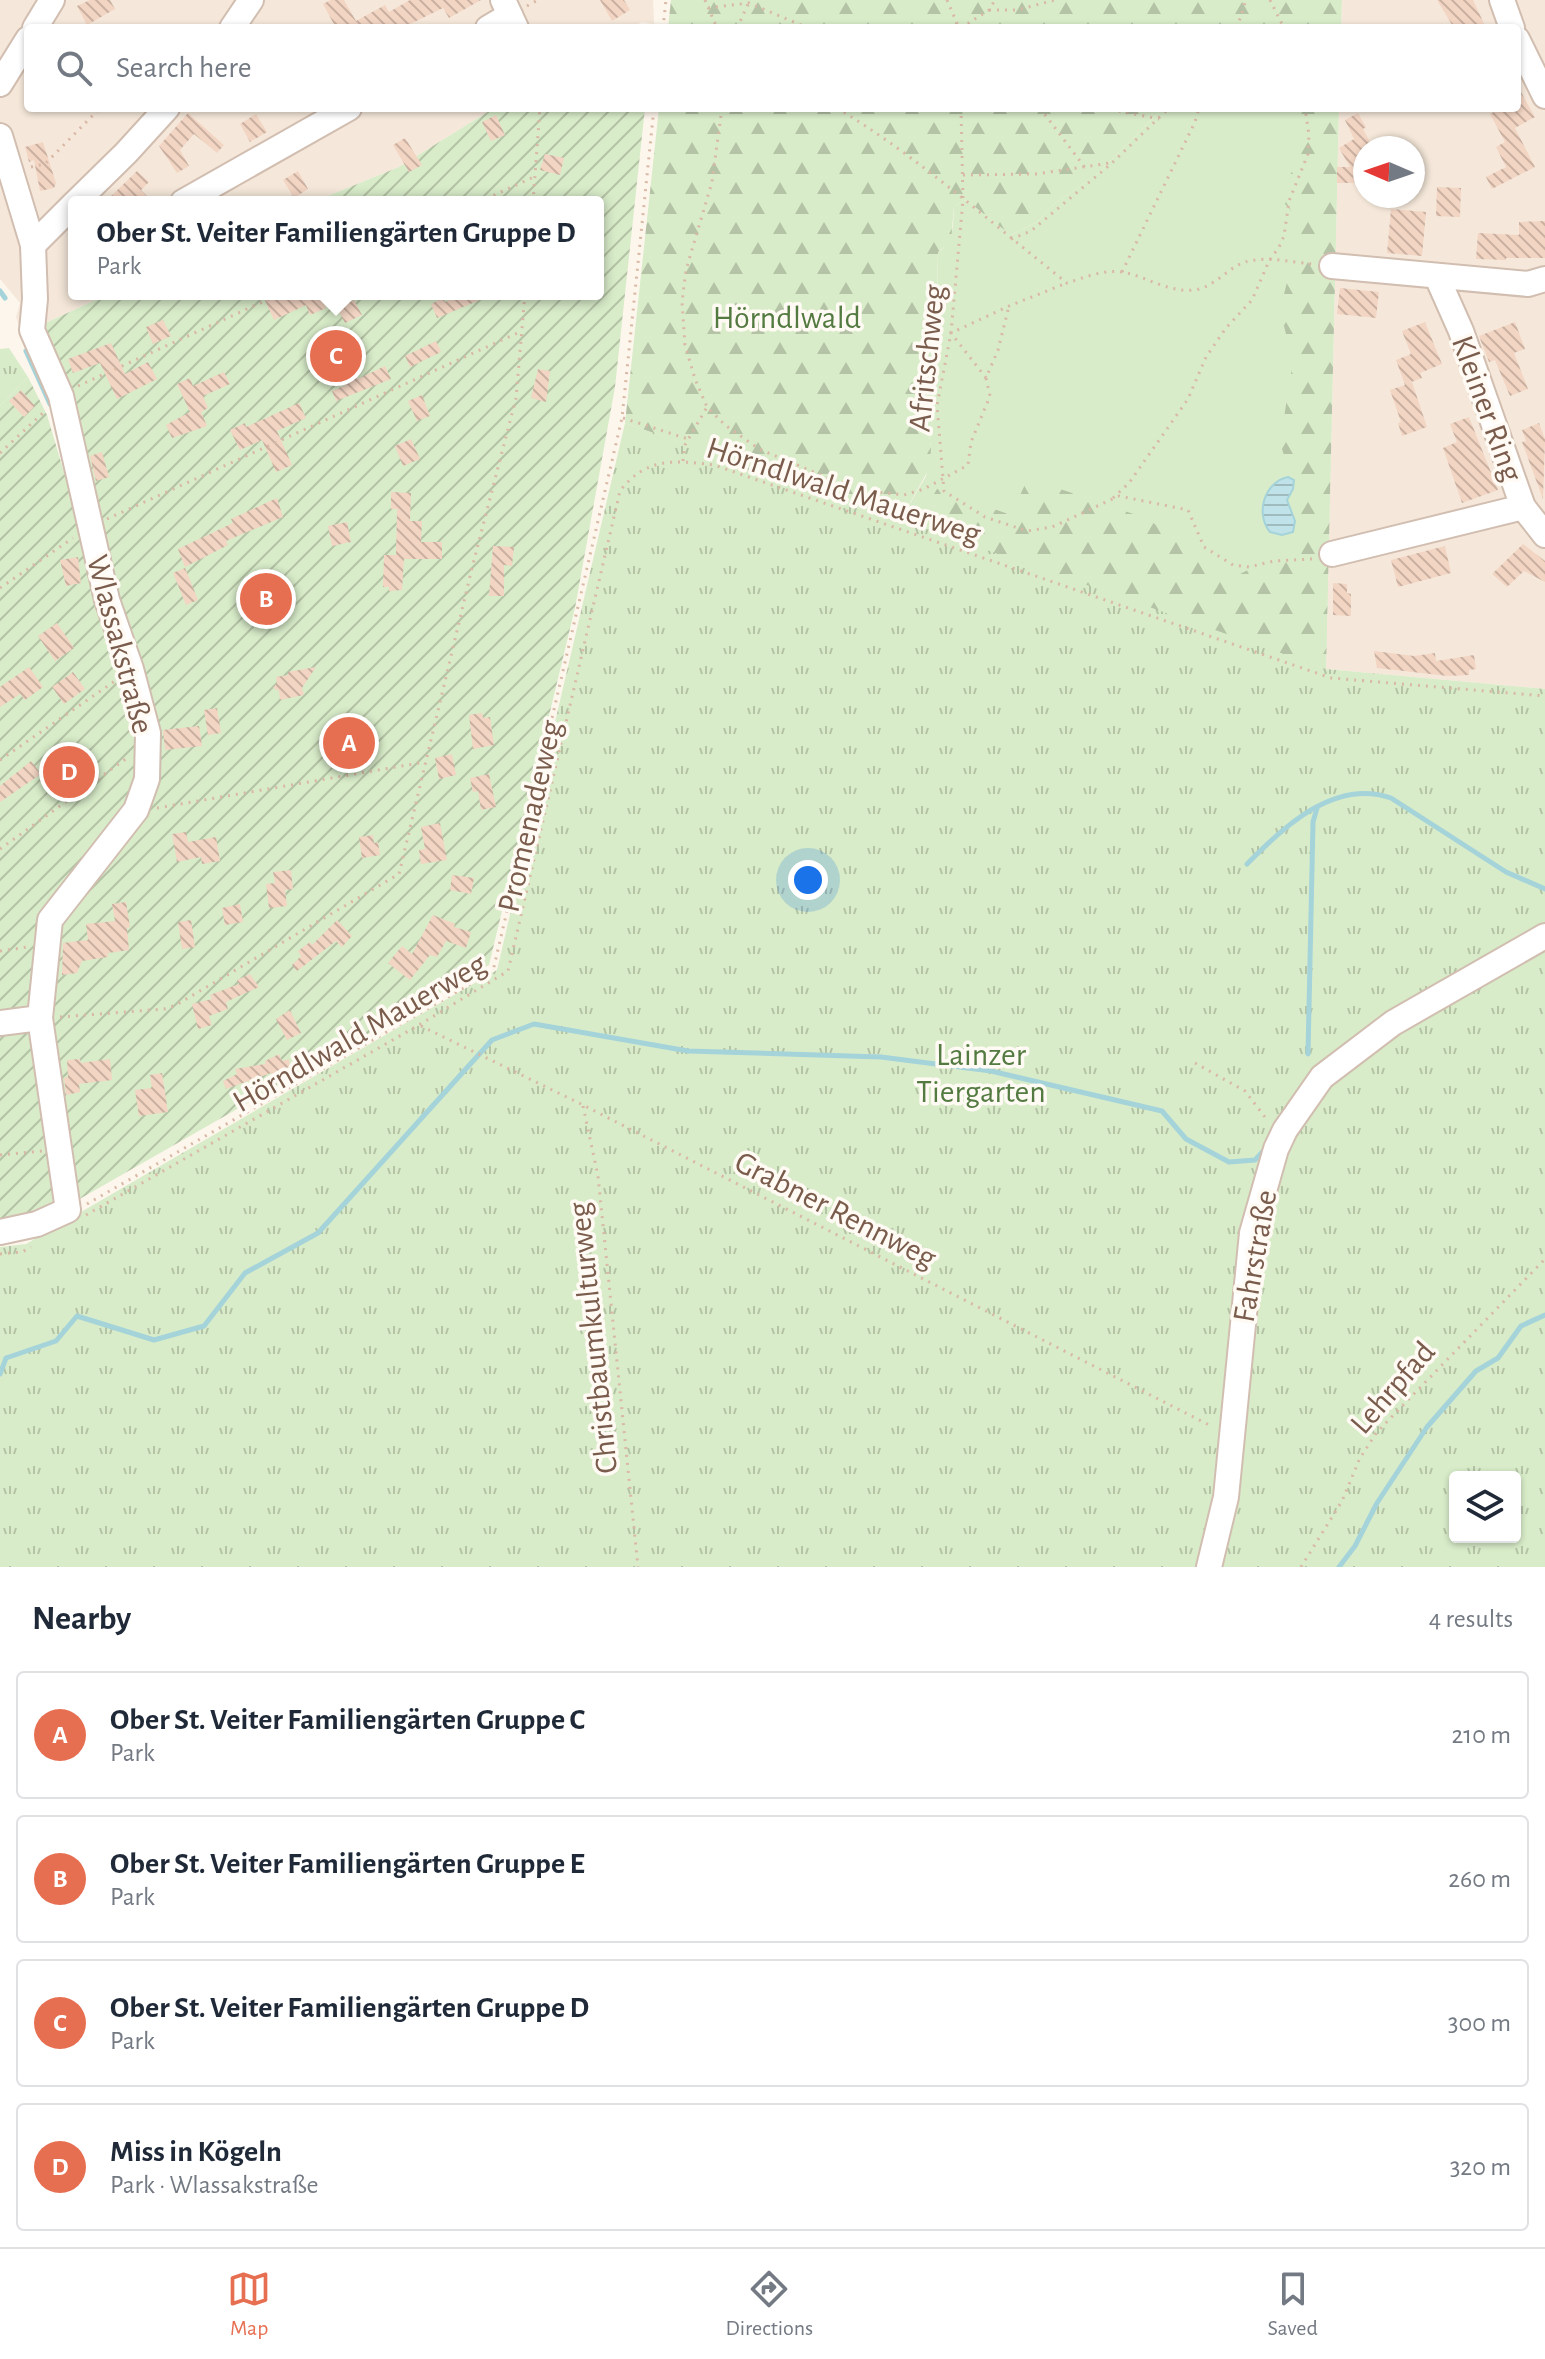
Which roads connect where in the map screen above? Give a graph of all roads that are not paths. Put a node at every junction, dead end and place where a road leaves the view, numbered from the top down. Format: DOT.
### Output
graph roads {
  1 [pos="52,0"];
  2 [pos="1502,0"];
  3 [pos="37,24"];
  4 [pos="1511,24"];
  5 [pos="24,45"];
  6 [pos="1521,47"];
  7 [pos="0,84"];
  8 [pos="1545,96"];
  9 [pos="163,112"];
  10 [pos="331,112"];
  11 [pos="309,117"];
  12 [pos="0,136"];
  13 [pos="82,196"];
  14 [pos="192,196"];
  15 [pos="68,210"];
  16 [pos="33,245"];
  17 [pos="1332,266"];
  18 [pos="1437,277"];
  19 [pos="1545,279"];
  20 [pos="1523,507"];
  21 [pos="1545,535"];
  22 [pos="1332,554"];
  23 [pos="1545,936"];
  24 [pos="40,1018"];
  25 [pos="0,1023"];
  26 [pos="0,1232"];
  27 [pos="1209,1567"];
  1 -- 3 [label="street"];
  2 -- 4 [label="street"];
  5 -- 7 [label="street"];
  6 -- 8 [label="street"];
  9 -- 13 [label="street"];
  10 -- 11 [label="street"];
  11 -- 14 [label="street"];
  12 -- 16 [label="street, Wlassakstraße"];
  15 -- 16 [label="street"];
  16 -- 24 [label="street, Wlassakstraße"];
  17 -- 18 [label="street"];
  18 -- 19 [label="street"];
  18 -- 20 [label="street, Kleiner Ring"];
  20 -- 21 [label="street, Kleiner Ring"];
  20 -- 22 [label="street"];
  23 -- 27 [label="street, Fahrstraße"];
  24 -- 25 [label="street"];
  24 -- 26 [label="street, Wlassakstraße"];
}
